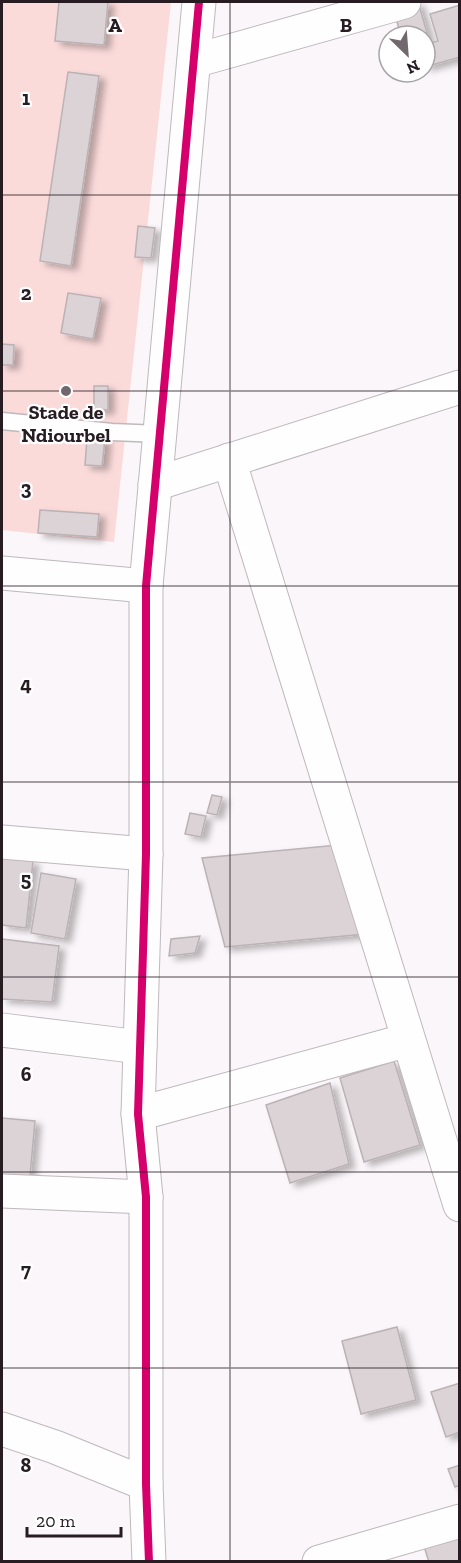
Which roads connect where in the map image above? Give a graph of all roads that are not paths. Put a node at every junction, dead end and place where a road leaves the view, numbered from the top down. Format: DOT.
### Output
graph roads {
  1 [pos="199,2"];
  2 [pos="404,2"];
  3 [pos="194,61"];
  4 [pos="459,387"];
  5 [pos="2,421"];
  6 [pos="160,434"];
  7 [pos="230,460"];
  8 [pos="155,484"];
  9 [pos="2,573"];
  10 [pos="146,586"];
  11 [pos="2,842"];
  12 [pos="146,854"];
  13 [pos="2,1030"];
  14 [pos="408,1040"];
  15 [pos="140,1047"];
  16 [pos="138,1114"];
  17 [pos="2,1191"];
  18 [pos="146,1197"];
  19 [pos="459,1205"];
  20 [pos="2,1429"];
  21 [pos="146,1484"];
  22 [pos="459,1521"];
  23 [pos="149,1562"];
  24 [pos="319,1562"];
  1 -- 3 [label="street"];
  2 -- 3 [label="street"];
  3 -- 6 [label="street"];
  4 -- 7 [label="street"];
  5 -- 6 [label="lane"];
  6 -- 8 [label="street"];
  7 -- 8 [label="street"];
  7 -- 14 [label="street"];
  8 -- 10 [label="street"];
  9 -- 10 [label="street"];
  10 -- 12 [label="street"];
  11 -- 12 [label="street"];
  12 -- 15 [label="street"];
  13 -- 15 [label="street"];
  14 -- 16 [label="street"];
  14 -- 19 [label="street"];
  15 -- 16 [label="street"];
  16 -- 18 [label="street"];
  17 -- 18 [label="street"];
  18 -- 21 [label="street"];
  20 -- 21 [label="street"];
  21 -- 23 [label="street"];
  22 -- 24 [label="street"];
}
